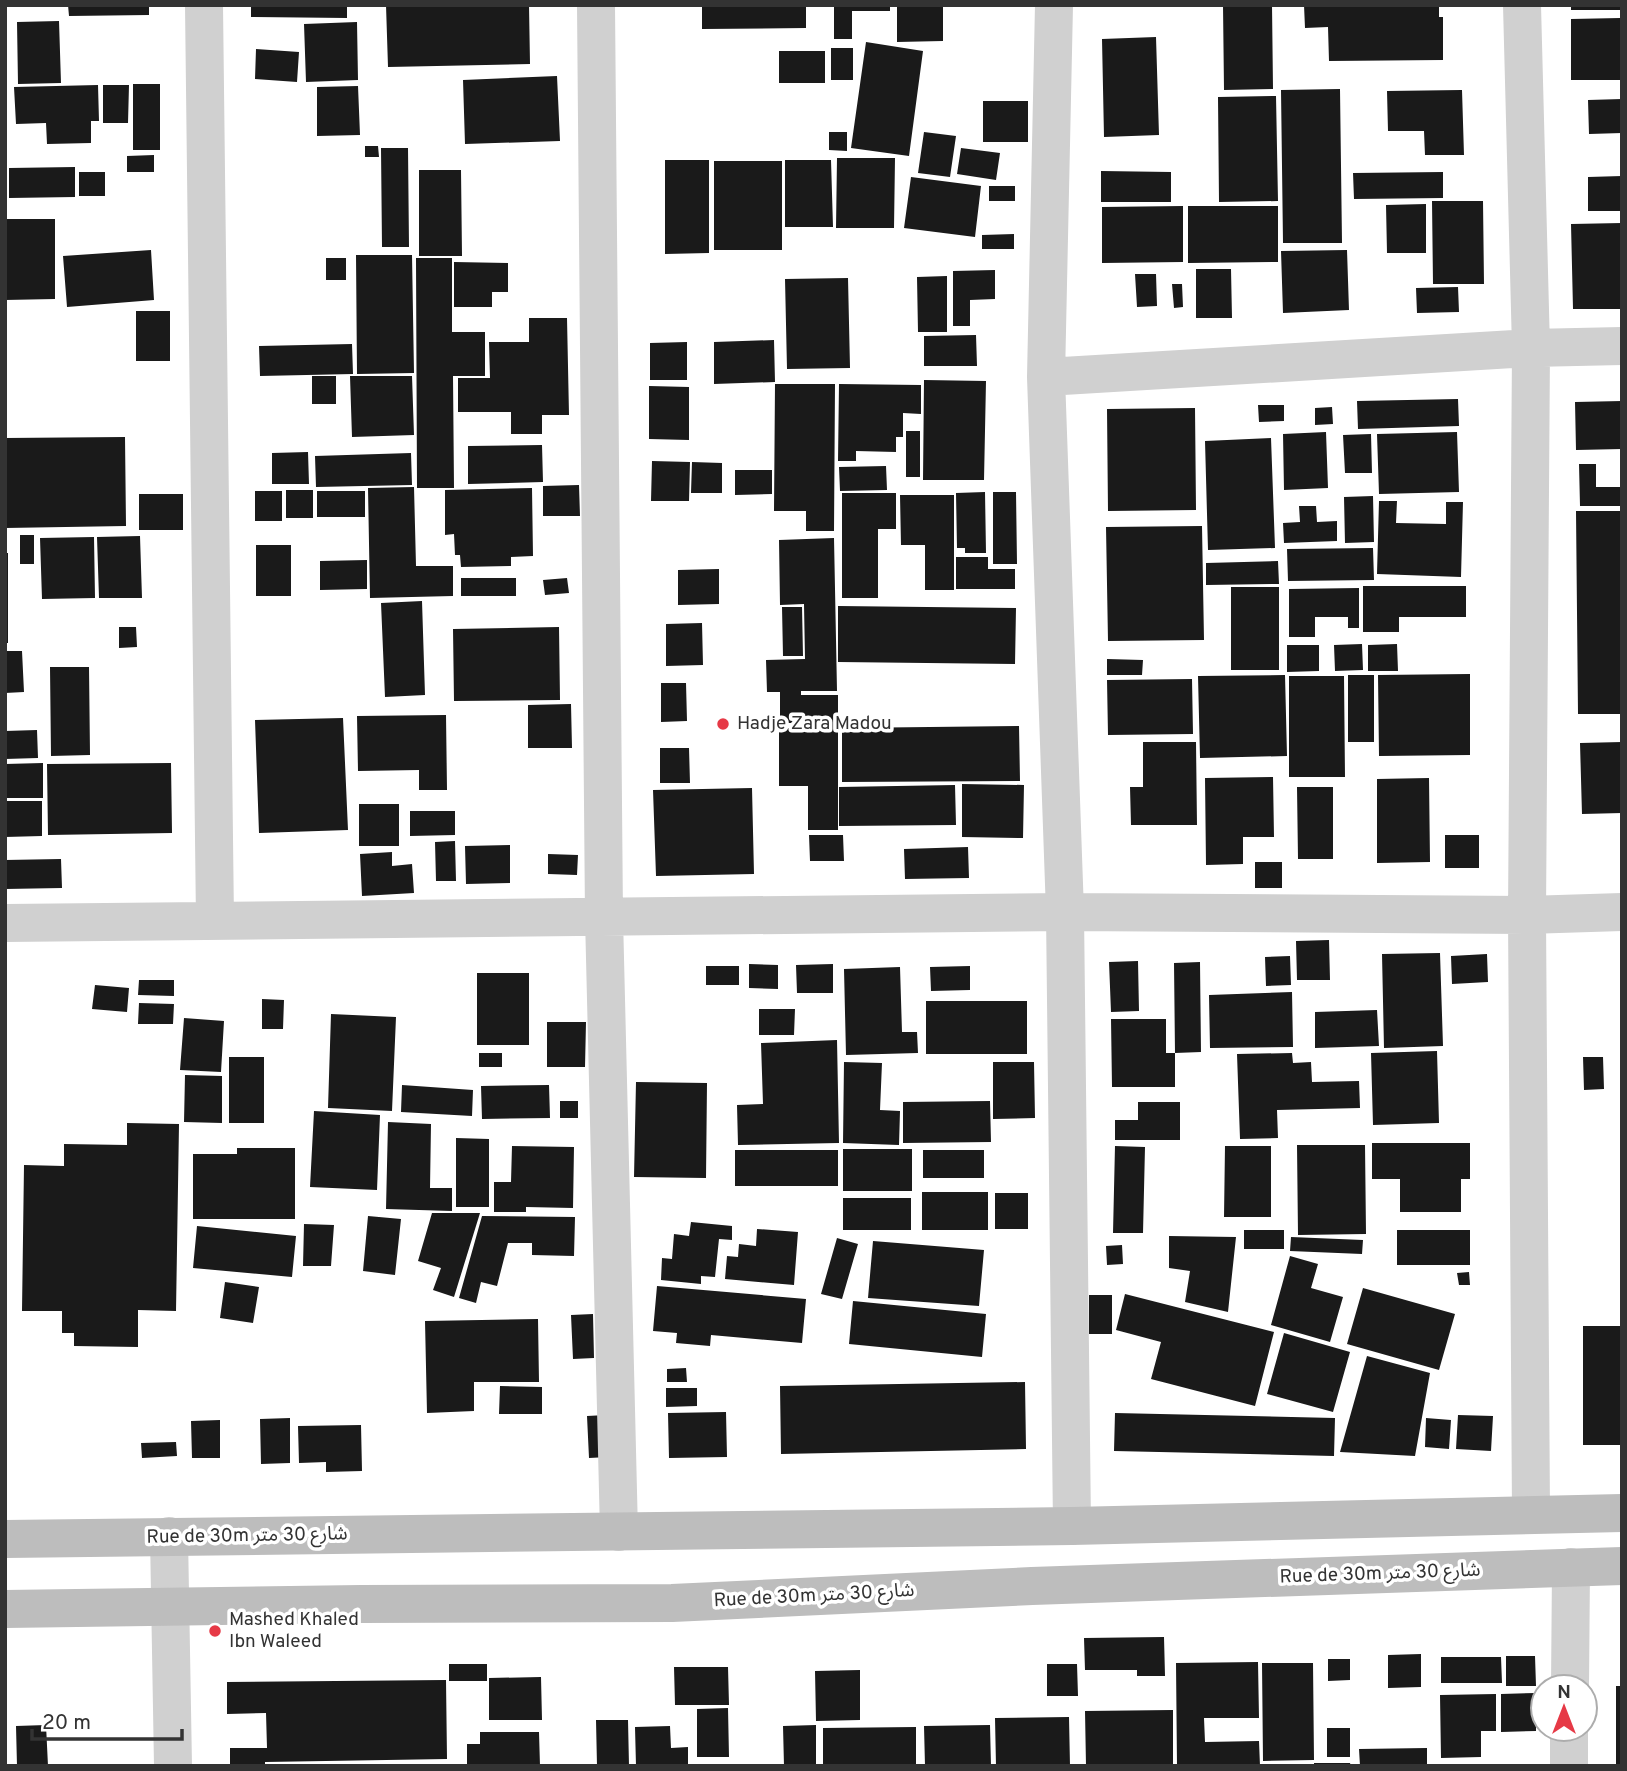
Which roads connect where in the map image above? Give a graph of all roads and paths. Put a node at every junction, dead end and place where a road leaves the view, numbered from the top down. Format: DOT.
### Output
graph roads {
  1 [pos="204,5"];
  2 [pos="596,5"];
  3 [pos="1054,5"];
  4 [pos="1522,5"];
  5 [pos="1622,346"];
  6 [pos="1531,348"];
  7 [pos="1046,377"];
  8 [pos="1065,912"];
  9 [pos="1622,912"];
  10 [pos="1527,915"];
  11 [pos="604,918"];
  12 [pos="215,921"];
  13 [pos="5,923"];
  14 [pos="1531,1513"];
  15 [pos="1622,1513"];
  16 [pos="1072,1526"];
  17 [pos="619,1532"];
  18 [pos="169,1536"];
  19 [pos="5,1539"];
  20 [pos="1622,1566"];
  21 [pos="1572,1567"];
  22 [pos="171,1608"];
  23 [pos="5,1609"];
  24 [pos="1570,1673"];
  25 [pos="1569,1743"];
  26 [pos="173,1766"];
  27 [pos="1569,1766"];
  1 -- 12 [label="street"];
  2 -- 11 [label="street"];
  3 -- 7 [label="street"];
  4 -- 6 [label="street"];
  5 -- 6 [label="street"];
  6 -- 7 [label="street"];
  6 -- 10 [label="street"];
  7 -- 8 [label="street"];
  8 -- 10 [label="street"];
  8 -- 11 [label="street"];
  8 -- 16 [label="street"];
  9 -- 10 [label="street"];
  10 -- 14 [label="street"];
  11 -- 12 [label="street"];
  11 -- 17 [label="street"];
  12 -- 13 [label="street"];
  14 -- 15 [label="street, Rue de 30m شارع 30 متر"];
  14 -- 16 [label="street, Rue de 30m شارع 30 متر"];
  16 -- 17 [label="street, Rue de 30m شارع 30 متر"];
  17 -- 18 [label="street, Rue de 30m شارع 30 متر"];
  18 -- 19 [label="street, Rue de 30m شارع 30 متر"];
  18 -- 22 [label="street"];
  20 -- 21 [label="street, Rue de 30m شارع 30 متر"];
  21 -- 22 [label="street, Rue de 30m شارع 30 متر"];
  21 -- 24 [label="street"];
  22 -- 23 [label="street, Rue de 30m شارع 30 متر"];
  22 -- 26 [label="street"];
  25 -- 27 [label="street"];
}
